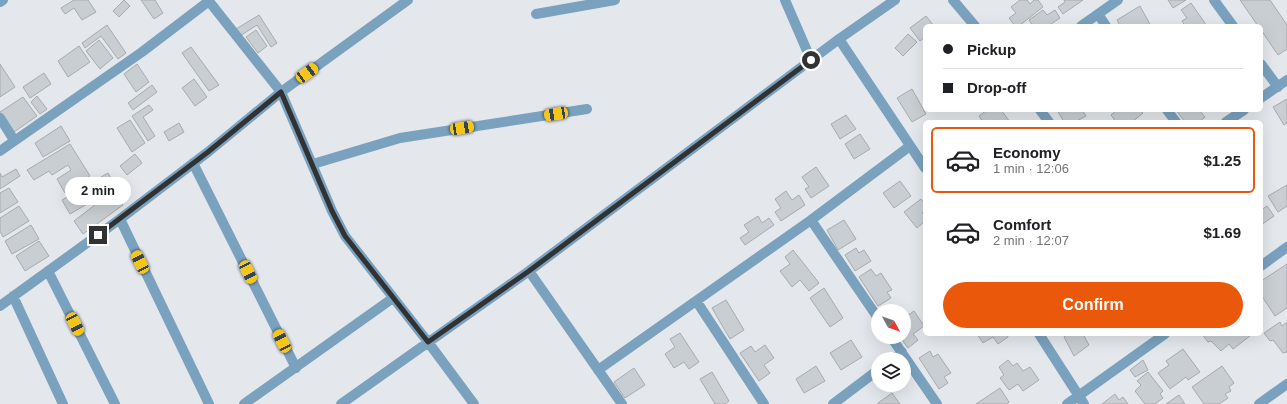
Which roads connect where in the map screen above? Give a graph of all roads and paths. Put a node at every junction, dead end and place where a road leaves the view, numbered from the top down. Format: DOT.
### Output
graph roads {
  1 [pos="3,0"];
  2 [pos="408,0"];
  3 [pos="615,0"];
  4 [pos="785,0"];
  5 [pos="895,0"];
  6 [pos="953,0"];
  7 [pos="1118,0"];
  8 [pos="1214,0"];
  9 [pos="208,1"];
  10 [pos="0,2"];
  11 [pos="536,14"];
  12 [pos="1098,14"];
  13 [pos="973,24"];
  14 [pos="1084,24"];
  15 [pos="1105,24"];
  16 [pos="1232,24"];
  17 [pos="839,39"];
  18 [pos="811,60"];
  19 [pos="1263,67"];
  20 [pos="1287,80"];
  21 [pos="1278,87"];
  22 [pos="281,92"];
  23 [pos="1263,97"];
  24 [pos="588,109"];
  25 [pos="1241,112"];
  26 [pos="0,118"];
  27 [pos="1229,120"];
  28 [pos="14,140"];
  29 [pos="910,146"];
  30 [pos="0,151"];
  31 [pos="193,163"];
  32 [pos="313,164"];
  33 [pos="923,165"];
  34 [pos="120,219"];
  35 [pos="811,220"];
  36 [pos="1287,248"];
  37 [pos="1263,265"];
  38 [pos="48,271"];
  39 [pos="529,271"];
  40 [pos="13,296"];
  41 [pos="393,298"];
  42 [pos="697,302"];
  43 [pos="0,306"];
  44 [pos="871,308"];
  45 [pos="1040,336"];
  46 [pos="1162,336"];
  47 [pos="428,342"];
  48 [pos="896,344"];
  49 [pos="902,352"];
  50 [pos="911,365"];
  51 [pos="296,368"];
  52 [pos="598,370"];
  53 [pos="871,375"];
  54 [pos="1287,384"];
  55 [pos="1081,400"];
  56 [pos="64,404"];
  57 [pos="115,404"];
  58 [pos="209,404"];
  59 [pos="244,404"];
  60 [pos="341,404"];
  61 [pos="474,404"];
  62 [pos="622,404"];
  63 [pos="764,404"];
  64 [pos="833,404"];
  65 [pos="937,404"];
  66 [pos="1067,404"];
  67 [pos="1259,404"];
  1 -- 10 [label="street"];
  2 -- 22 [label="street"];
  3 -- 11 [label="street"];
  4 -- 18 [label="street"];
  5 -- 17 [label="street"];
  6 -- 13 [label="street"];
  7 -- 12 [label="street"];
  8 -- 16 [label="street"];
  9 -- 22 [label="street"];
  9 -- 28 [label="street"];
  12 -- 14 [label="street"];
  12 -- 15 [label="street"];
  17 -- 18 [label="street"];
  17 -- 29 [label="street"];
  18 -- 39 [label="street"];
  19 -- 21 [label="street"];
  20 -- 21 [label="street"];
  21 -- 23 [label="street"];
  22 -- 31 [label="street"];
  22 -- 32 [label="street"];
  24 -- 32 [label="street"];
  25 -- 27 [label="street"];
  26 -- 28 [label="street"];
  28 -- 30 [label="street"];
  29 -- 33 [label="street"];
  29 -- 35 [label="street"];
  31 -- 34 [label="street"];
  31 -- 51 [label="street"];
  32 -- 41 [label="street"];
  34 -- 38 [label="street"];
  34 -- 58 [label="street"];
  35 -- 42 [label="street"];
  35 -- 44 [label="street"];
  36 -- 37 [label="street"];
  38 -- 40 [label="street"];
  38 -- 57 [label="street"];
  39 -- 47 [label="street"];
  39 -- 52 [label="street"];
  40 -- 43 [label="street"];
  40 -- 56 [label="street"];
  41 -- 47 [label="street"];
  41 -- 51 [label="street"];
  42 -- 52 [label="street"];
  42 -- 63 [label="street"];
  45 -- 55 [label="street"];
  46 -- 55 [label="street"];
  47 -- 60 [label="street"];
  47 -- 61 [label="street"];
  48 -- 49 [label="street"];
  50 -- 65 [label="street"];
  51 -- 59 [label="street"];
  52 -- 62 [label="street"];
  53 -- 64 [label="street"];
  54 -- 67 [label="street"];
  55 -- 66 [label="street"];
}
